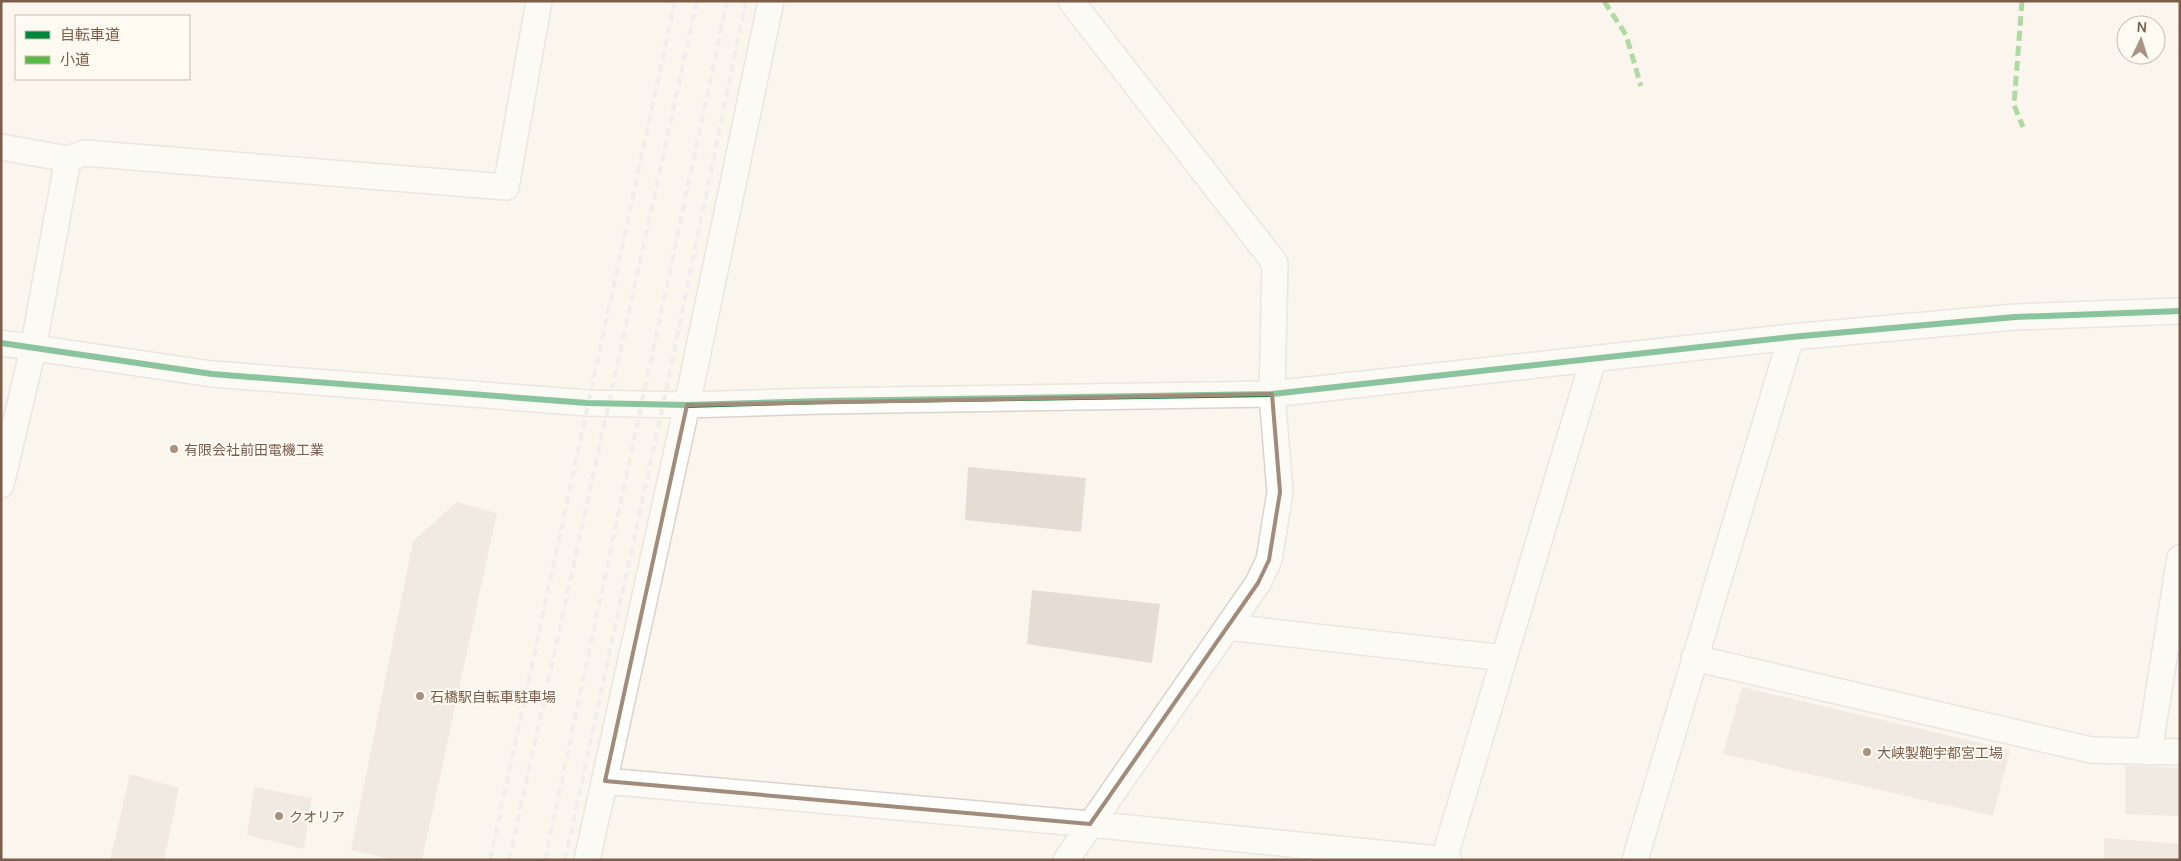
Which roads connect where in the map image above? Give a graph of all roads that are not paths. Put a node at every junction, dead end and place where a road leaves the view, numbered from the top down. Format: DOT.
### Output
graph roads {
  1 [pos="539,1"];
  2 [pos="771,1"];
  3 [pos="1071,1"];
  4 [pos="1,147"];
  5 [pos="68,159"];
  6 [pos="2180,311"];
  7 [pos="1791,337"];
  8 [pos="1,343"];
  9 [pos="33,349"];
  10 [pos="1593,360"];
  11 [pos="1272,394"];
  12 [pos="687,406"];
  13 [pos="1,486"];
  14 [pos="2180,558"];
  15 [pos="1228,627"];
  16 [pos="1504,658"];
  17 [pos="1694,658"];
  18 [pos="2149,752"];
  19 [pos="2180,752"];
  20 [pos="605,781"];
  21 [pos="1090,824"];
  22 [pos="1444,859"];
  23 [pos="587,860"];
  24 [pos="1066,860"];
  25 [pos="1449,860"];
  26 [pos="1635,860"];
  1 -- 5 [label="street"];
  2 -- 12 [label="street"];
  3 -- 11 [label="street"];
  4 -- 5 [label="street"];
  5 -- 9 [label="street"];
  6 -- 7 [label="street"];
  7 -- 10 [label="street"];
  7 -- 17 [label="street"];
  8 -- 9 [label="street"];
  9 -- 12 [label="street"];
  9 -- 13 [label="street"];
  10 -- 11 [label="street"];
  10 -- 16 [label="street"];
  11 -- 12 [label="street"];
  11 -- 15 [label="street"];
  12 -- 20 [label="street"];
  14 -- 18 [label="street"];
  15 -- 16 [label="street"];
  15 -- 21 [label="street"];
  16 -- 22 [label="street"];
  17 -- 18 [label="street"];
  17 -- 26 [label="street"];
  18 -- 19 [label="street"];
  20 -- 21 [label="street"];
  20 -- 23 [label="street"];
  21 -- 22 [label="street"];
  21 -- 24 [label="street"];
  22 -- 25 [label="street"];
}
